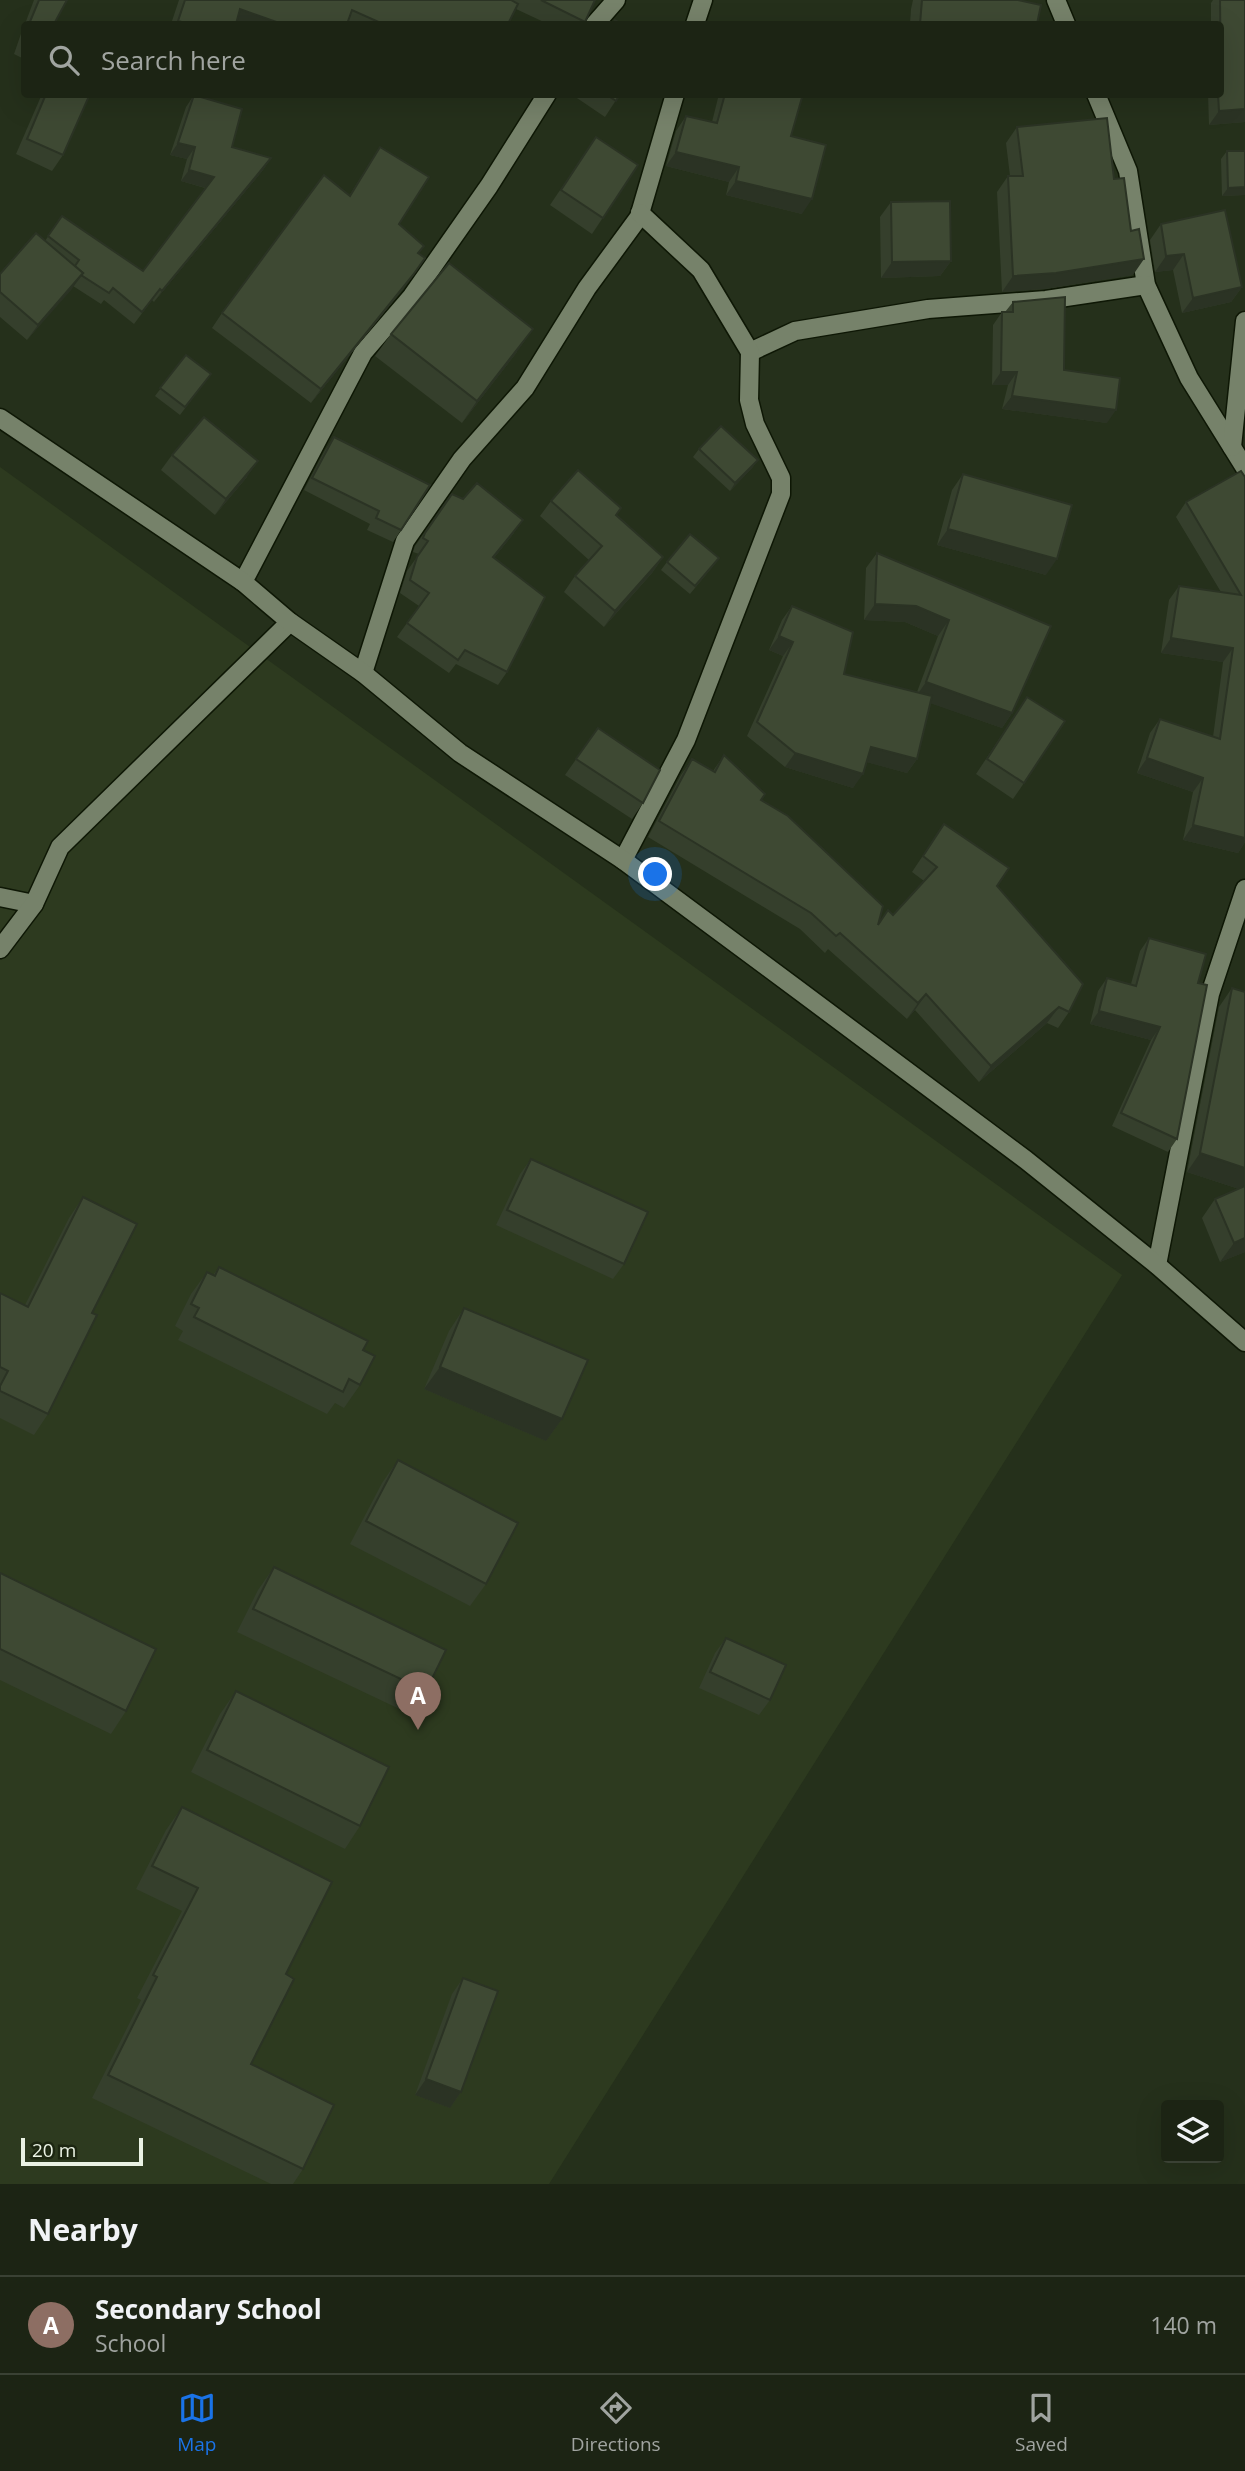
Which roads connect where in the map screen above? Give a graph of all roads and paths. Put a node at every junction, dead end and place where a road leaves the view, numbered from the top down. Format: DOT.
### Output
graph roads {
  1 [pos="616,0"];
  2 [pos="703,0"];
  3 [pos="1056,0"];
  4 [pos="598,21"];
  5 [pos="696,21"];
  6 [pos="1065,21"];
  7 [pos="544,98"];
  8 [pos="673,98"];
  9 [pos="1098,98"];
  10 [pos="640,214"];
  11 [pos="1146,285"];
  12 [pos="1245,321"];
  13 [pos="750,352"];
  14 [pos="0,418"];
  15 [pos="1233,447"];
  16 [pos="1245,468"];
  17 [pos="243,582"];
  18 [pos="290,622"];
  19 [pos="363,673"];
  20 [pos="623,860"];
  21 [pos="1245,889"];
  22 [pos="0,897"];
  23 [pos="34,904"];
  24 [pos="0,949"];
  25 [pos="1210,994"];
  26 [pos="1233,999"];
  27 [pos="1157,1265"];
  28 [pos="1245,1342"];
  1 -- 4 [label="street"];
  2 -- 5 [label="street"];
  3 -- 6 [label="street"];
  7 -- 17 [label="street"];
  8 -- 10 [label="street"];
  9 -- 11 [label="street"];
  10 -- 13 [label="street"];
  10 -- 19 [label="street"];
  11 -- 13 [label="street"];
  11 -- 15 [label="street"];
  12 -- 15 [label="street"];
  13 -- 20 [label="street"];
  14 -- 17 [label="street"];
  15 -- 16 [label="street"];
  17 -- 18 [label="street"];
  18 -- 19 [label="street"];
  18 -- 23 [label="street"];
  19 -- 20 [label="street"];
  20 -- 27 [label="street"];
  21 -- 25 [label="street"];
  22 -- 23 [label="street"];
  23 -- 24 [label="street"];
  25 -- 26 [label="street"];
  25 -- 27 [label="street"];
  27 -- 28 [label="street"];
}
